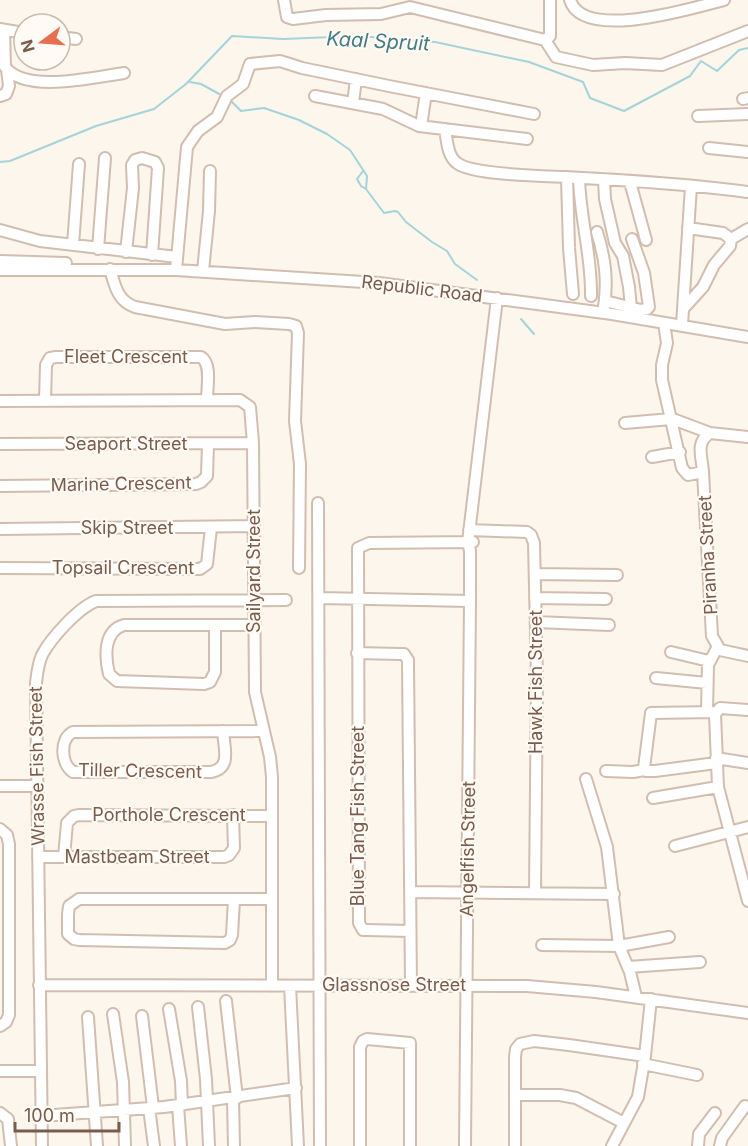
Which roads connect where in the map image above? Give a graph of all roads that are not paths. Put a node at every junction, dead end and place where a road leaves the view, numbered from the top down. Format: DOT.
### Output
graph roads {
  1 [pos="284,0"];
  2 [pos="550,0"];
  3 [pos="570,0"];
  4 [pos="724,0"];
  5 [pos="2,29"];
  6 [pos="748,31"];
  7 [pos="72,38"];
  8 [pos="76,39"];
  9 [pos="545,40"];
  10 [pos="5,72"];
  11 [pos="124,73"];
  12 [pos="356,79"];
  13 [pos="426,93"];
  14 [pos="0,96"];
  15 [pos="315,96"];
  16 [pos="353,103"];
  17 [pos="534,114"];
  18 [pos="748,114"];
  19 [pos="698,116"];
  20 [pos="421,126"];
  21 [pos="445,129"];
  22 [pos="527,139"];
  23 [pos="709,148"];
  24 [pos="748,152"];
  25 [pos="105,158"];
  26 [pos="79,164"];
  27 [pos="210,171"];
  28 [pos="567,177"];
  29 [pos="579,178"];
  30 [pos="604,180"];
  31 [pos="630,182"];
  32 [pos="691,186"];
  33 [pos="748,192"];
  34 [pos="688,228"];
  35 [pos="748,229"];
  36 [pos="0,230"];
  37 [pos="597,232"];
  38 [pos="632,239"];
  39 [pos="731,239"];
  40 [pos="646,240"];
  41 [pos="73,245"];
  42 [pos="94,248"];
  43 [pos="126,252"];
  44 [pos="152,255"];
  45 [pos="177,257"];
  46 [pos="0,261"];
  47 [pos="89,267"];
  48 [pos="110,269"];
  49 [pos="0,270"];
  50 [pos="176,270"];
  51 [pos="203,271"];
  52 [pos="573,294"];
  53 [pos="591,296"];
  54 [pos="499,298"];
  55 [pos="605,301"];
  56 [pos="631,308"];
  57 [pos="683,309"];
  58 [pos="603,313"];
  59 [pos="664,323"];
  60 [pos="681,325"];
  61 [pos="748,336"];
  62 [pos="207,399"];
  63 [pos="45,400"];
  64 [pos="0,401"];
  65 [pos="670,419"];
  66 [pos="625,423"];
  67 [pos="710,433"];
  68 [pos="748,437"];
  69 [pos="253,443"];
  70 [pos="0,444"];
  71 [pos="208,444"];
  72 [pos="680,452"];
  73 [pos="652,457"];
  74 [pos="704,472"];
  75 [pos="0,486"];
  76 [pos="318,503"];
  77 [pos="254,526"];
  78 [pos="211,528"];
  79 [pos="0,529"];
  80 [pos="471,539"];
  81 [pos="0,568"];
  82 [pos="299,568"];
  83 [pos="535,574"];
  84 [pos="617,575"];
  85 [pos="319,598"];
  86 [pos="357,598"];
  87 [pos="535,598"];
  88 [pos="606,599"];
  89 [pos="255,600"];
  90 [pos="286,600"];
  91 [pos="470,601"];
  92 [pos="536,622"];
  93 [pos="254,625"];
  94 [pos="609,625"];
  95 [pos="215,626"];
  96 [pos="717,648"];
  97 [pos="671,652"];
  98 [pos="357,654"];
  99 [pos="748,656"];
  100 [pos="709,661"];
  101 [pos="656,678"];
  102 [pos="707,683"];
  103 [pos="748,710"];
  104 [pos="714,711"];
  105 [pos="223,731"];
  106 [pos="263,731"];
  107 [pos="716,761"];
  108 [pos="748,763"];
  109 [pos="644,770"];
  110 [pos="606,771"];
  111 [pos="586,779"];
  112 [pos="0,786"];
  113 [pos="38,786"];
  114 [pos="718,787"];
  115 [pos="653,798"];
  116 [pos="234,815"];
  117 [pos="272,816"];
  118 [pos="748,827"];
  119 [pos="0,829"];
  120 [pos="729,831"];
  121 [pos="675,846"];
  122 [pos="38,857"];
  123 [pos="64,857"];
  124 [pos="410,892"];
  125 [pos="467,892"];
  126 [pos="535,893"];
  127 [pos="614,894"];
  128 [pos="272,899"];
  129 [pos="234,900"];
  130 [pos="748,901"];
  131 [pos="410,931"];
  132 [pos="669,937"];
  133 [pos="542,945"];
  134 [pos="619,946"];
  135 [pos="700,962"];
  136 [pos="628,966"];
  137 [pos="39,985"];
  138 [pos="318,985"];
  139 [pos="272,986"];
  140 [pos="290,986"];
  141 [pos="411,986"];
  142 [pos="466,986"];
  143 [pos="636,997"];
  144 [pos="651,999"];
  145 [pos="226,1001"];
  146 [pos="198,1007"];
  147 [pos="169,1009"];
  148 [pos="748,1013"];
  149 [pos="112,1014"];
  150 [pos="142,1016"];
  151 [pos="88,1017"];
  152 [pos="0,1026"];
  153 [pos="644,1060"];
  154 [pos="0,1071"];
  155 [pos="41,1071"];
  156 [pos="697,1075"];
  157 [pos="296,1088"];
  158 [pos="515,1095"];
  159 [pos="235,1098"];
  160 [pos="207,1103"];
  161 [pos="180,1106"];
  162 [pos="745,1106"];
  163 [pos="151,1108"];
  164 [pos="123,1110"];
  165 [pos="95,1111"];
  166 [pos="0,1113"];
  167 [pos="715,1113"];
  168 [pos="41,1116"];
  169 [pos="624,1123"];
  170 [pos="11,1146"];
  171 [pos="42,1146"];
  172 [pos="97,1146"];
  173 [pos="125,1146"];
  174 [pos="154,1146"];
  175 [pos="181,1146"];
  176 [pos="209,1146"];
  177 [pos="234,1146"];
  178 [pos="298,1146"];
  179 [pos="320,1146"];
  180 [pos="360,1146"];
  181 [pos="410,1146"];
  182 [pos="465,1146"];
  183 [pos="515,1146"];
  184 [pos="612,1146"];
  185 [pos="698,1146"];
  186 [pos="720,1146"];
  1 -- 9 [label="street"];
  2 -- 9 [label="street"];
  3 -- 4 [label="street"];
  5 -- 10 [label="street"];
  6 -- 9 [label="street"];
  7 -- 8 [label="street"];
  10 -- 11 [label="street"];
  10 -- 14 [label="street"];
  12 -- 13 [label="street"];
  12 -- 16 [label="street"];
  12 -- 45 [label="street"];
  13 -- 17 [label="street"];
  13 -- 20 [label="street"];
  15 -- 16 [label="street"];
  16 -- 20 [label="street"];
  18 -- 19 [label="street"];
  20 -- 21 [label="street"];
  21 -- 22 [label="street"];
  21 -- 28 [label="street"];
  23 -- 24 [label="street"];
  25 -- 42 [label="street"];
  26 -- 41 [label="street"];
  27 -- 51 [label="street"];
  28 -- 29 [label="street"];
  28 -- 52 [label="street"];
  29 -- 30 [label="street"];
  29 -- 53 [label="street"];
  30 -- 31 [label="street"];
  30 -- 56 [label="street"];
  31 -- 32 [label="street"];
  31 -- 40 [label="street"];
  32 -- 33 [label="street"];
  32 -- 34 [label="street"];
  34 -- 39 [label="street"];
  34 -- 57 [label="street"];
  35 -- 39 [label="street"];
  36 -- 41 [label="street"];
  37 -- 55 [label="street"];
  38 -- 56 [label="street"];
  39 -- 57 [label="street"];
  41 -- 42 [label="street"];
  42 -- 43 [label="street"];
  42 -- 47 [label="street"];
  43 -- 44 [label="street"];
  43 -- 44 [label="street"];
  44 -- 45 [label="street"];
  45 -- 50 [label="street"];
  46 -- 47 [label="street, Republic Road"];
  47 -- 48 [label="street, Republic Road"];
  47 -- 49 [label="street, Republic Road"];
  48 -- 50 [label="street, Republic Road"];
  48 -- 82 [label="street"];
  50 -- 51 [label="street, Republic Road"];
  51 -- 54 [label="street, Republic Road"];
  54 -- 58 [label="street, Republic Road"];
  54 -- 80 [label="street, Angelfish Street"];
  55 -- 56 [label="street"];
  55 -- 58 [label="street"];
  57 -- 60 [label="street"];
  58 -- 59 [label="street, Republic Road"];
  59 -- 60 [label="street, Republic Road"];
  59 -- 65 [label="street"];
  60 -- 61 [label="street, Republic Road"];
  62 -- 63 [label="street, Sailyard Street"];
  62 -- 63 [label="street, Fleet Crescent"];
  62 -- 69 [label="street, Sailyard Street"];
  63 -- 64 [label="street, Sailyard Street"];
  65 -- 66 [label="street"];
  65 -- 67 [label="street"];
  65 -- 72 [label="street"];
  67 -- 68 [label="street"];
  67 -- 74 [label="street, Piranha Street"];
  69 -- 71 [label="street, Seaport Street"];
  69 -- 77 [label="street, Sailyard Street"];
  70 -- 71 [label="street, Seaport Street"];
  71 -- 75 [label="street, Marine Crescent"];
  72 -- 73 [label="street"];
  72 -- 74 [label="street"];
  74 -- 96 [label="street, Piranha Street"];
  76 -- 85 [label="street"];
  77 -- 78 [label="street, Skip Street"];
  77 -- 89 [label="street, Sailyard Street"];
  78 -- 79 [label="street, Skip Street"];
  78 -- 81 [label="street, Topsail Crescent"];
  80 -- 83 [label="street, Hawk Fish Street"];
  80 -- 86 [label="street, Blue Tang Fish Street"];
  80 -- 91 [label="street, Angelfish Street"];
  83 -- 84 [label="street"];
  83 -- 87 [label="street, Hawk Fish Street"];
  85 -- 86 [label="street"];
  85 -- 138 [label="street"];
  86 -- 91 [label="street"];
  86 -- 98 [label="street, Blue Tang Fish Street"];
  87 -- 88 [label="street"];
  87 -- 92 [label="street, Hawk Fish Street"];
  89 -- 90 [label="street, Wrasse Fish Street"];
  89 -- 93 [label="street, Sailyard Street"];
  89 -- 113 [label="street, Wrasse Fish Street"];
  91 -- 125 [label="street, Angelfish Street"];
  92 -- 94 [label="street"];
  92 -- 126 [label="street, Hawk Fish Street"];
  93 -- 95 [label="street"];
  93 -- 106 [label="street, Sailyard Street"];
  95 -- 95 [label="street"];
  96 -- 99 [label="street"];
  96 -- 100 [label="street"];
  97 -- 100 [label="street"];
  98 -- 124 [label="street"];
  98 -- 131 [label="street, Blue Tang Fish Street"];
  100 -- 102 [label="street"];
  101 -- 102 [label="street"];
  102 -- 104 [label="street"];
  103 -- 104 [label="street"];
  104 -- 107 [label="street"];
  104 -- 109 [label="street"];
  105 -- 105 [label="street, Tiller Crescent"];
  105 -- 106 [label="street, Tiller Crescent"];
  106 -- 117 [label="street, Sailyard Street"];
  107 -- 108 [label="street"];
  107 -- 109 [label="street"];
  107 -- 114 [label="street"];
  109 -- 110 [label="street"];
  111 -- 127 [label="street"];
  112 -- 113 [label="street"];
  113 -- 122 [label="street, Wrasse Fish Street"];
  114 -- 115 [label="street"];
  114 -- 120 [label="street"];
  116 -- 117 [label="street, Porthole Crescent"];
  116 -- 123 [label="street, Porthole Crescent"];
  116 -- 123 [label="street, Mastbeam Street"];
  117 -- 128 [label="street, Sailyard Street"];
  118 -- 120 [label="street"];
  119 -- 152 [label="street"];
  120 -- 121 [label="street"];
  120 -- 130 [label="street"];
  122 -- 123 [label="street, Mastbeam Street"];
  122 -- 137 [label="street, Wrasse Fish Street"];
  124 -- 125 [label="street"];
  124 -- 131 [label="street"];
  125 -- 126 [label="street"];
  125 -- 142 [label="street, Angelfish Street"];
  126 -- 127 [label="street"];
  127 -- 134 [label="street"];
  128 -- 129 [label="street"];
  128 -- 139 [label="street, Sailyard Street"];
  129 -- 129 [label="street"];
  131 -- 141 [label="street"];
  132 -- 134 [label="street"];
  133 -- 134 [label="street"];
  134 -- 136 [label="street"];
  135 -- 136 [label="street"];
  136 -- 143 [label="street"];
  137 -- 139 [label="street, Glassnose Street"];
  137 -- 155 [label="street, Wrasse Fish Street"];
  138 -- 140 [label="street, Glassnose Street"];
  138 -- 141 [label="street, Glassnose Street"];
  138 -- 179 [label="street"];
  139 -- 140 [label="street, Glassnose Street"];
  140 -- 157 [label="street"];
  141 -- 142 [label="street, Glassnose Street"];
  142 -- 143 [label="street, Glassnose Street"];
  142 -- 182 [label="street, Angelfish Street"];
  143 -- 144 [label="street, Glassnose Street"];
  144 -- 148 [label="street, Glassnose Street"];
  144 -- 153 [label="street"];
  145 -- 159 [label="street"];
  146 -- 160 [label="street"];
  147 -- 161 [label="street"];
  149 -- 164 [label="street"];
  150 -- 163 [label="street"];
  151 -- 165 [label="street"];
  153 -- 156 [label="street"];
  153 -- 158 [label="street"];
  153 -- 169 [label="street"];
  154 -- 155 [label="street"];
  155 -- 168 [label="street, Wrasse Fish Street"];
  157 -- 159 [label="street"];
  157 -- 178 [label="street"];
  158 -- 169 [label="street"];
  158 -- 183 [label="street"];
  159 -- 160 [label="street"];
  159 -- 177 [label="street"];
  160 -- 161 [label="street"];
  160 -- 176 [label="street"];
  161 -- 163 [label="street"];
  161 -- 175 [label="street"];
  162 -- 186 [label="street"];
  163 -- 164 [label="street"];
  163 -- 174 [label="street"];
  164 -- 165 [label="street"];
  164 -- 173 [label="street"];
  165 -- 168 [label="street"];
  165 -- 172 [label="street"];
  166 -- 170 [label="street"];
  167 -- 185 [label="street"];
  168 -- 171 [label="street, Wrasse Fish Street"];
  169 -- 184 [label="street"];
  180 -- 181 [label="street"];
}
